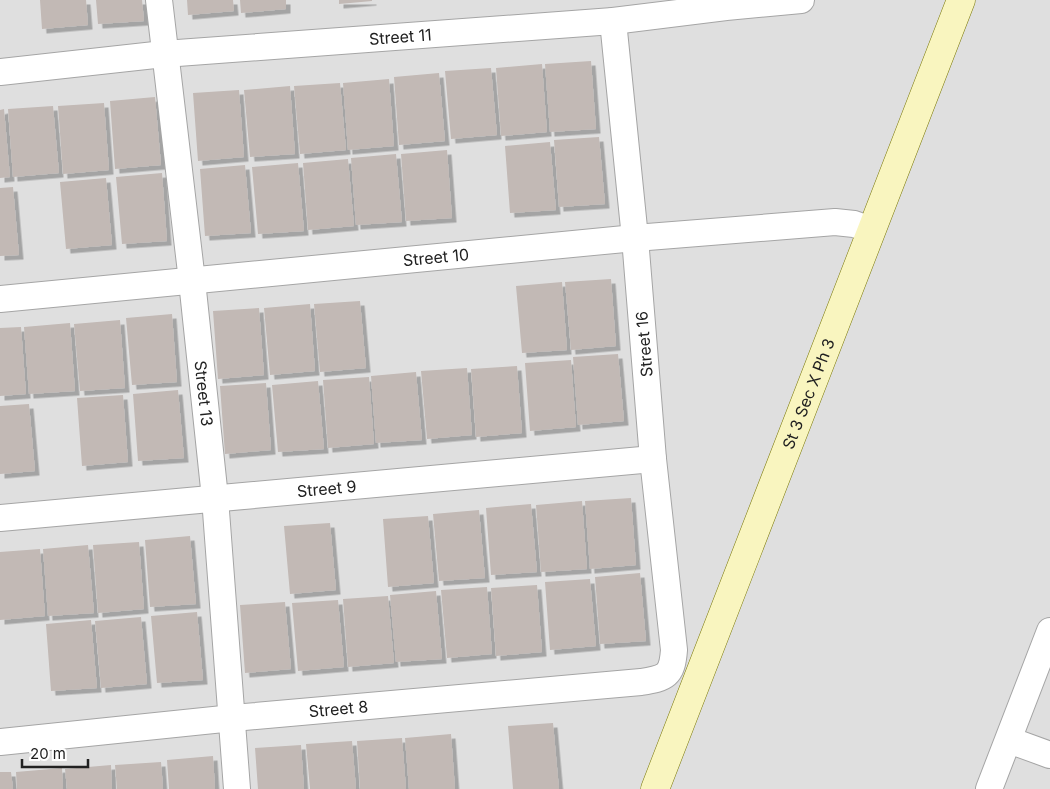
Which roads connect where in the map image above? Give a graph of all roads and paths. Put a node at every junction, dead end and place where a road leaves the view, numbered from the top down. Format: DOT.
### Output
graph roads {
  1 [pos="159,0"];
  2 [pos="801,0"];
  3 [pos="961,0"];
  4 [pos="726,3"];
  5 [pos="613,21"];
  6 [pos="164,54"];
  7 [pos="0,72"];
  8 [pos="871,230"];
  9 [pos="635,238"];
  10 [pos="192,281"];
  11 [pos="0,298"];
  12 [pos="653,459"];
  13 [pos="215,498"];
  14 [pos="0,518"];
  15 [pos="1050,631"];
  16 [pos="672,666"];
  17 [pos="700,676"];
  18 [pos="233,718"];
  19 [pos="1009,740"];
  20 [pos="0,742"];
  21 [pos="1050,755"];
  22 [pos="237,789"];
  23 [pos="655,789"];
  24 [pos="989,789"];
  1 -- 6 [label="street, Street 13"];
  2 -- 4 [label="street, Street 11"];
  3 -- 8 [label="main road, St 3 Sec X Ph 3"];
  4 -- 5 [label="street, Street 11"];
  5 -- 6 [label="street, Street 11"];
  5 -- 9 [label="street, Street 16"];
  6 -- 7 [label="street, Street 11"];
  6 -- 10 [label="street, Street 13"];
  8 -- 9 [label="street, Street 10"];
  8 -- 17 [label="main road, St 3 Sec X Ph 3"];
  9 -- 10 [label="street, Street 10"];
  9 -- 12 [label="street, Street 16"];
  10 -- 11 [label="street, Street 10"];
  10 -- 13 [label="street, Street 13"];
  12 -- 13 [label="street, Street 9"];
  12 -- 16 [label="street, Street 16"];
  13 -- 14 [label="street, Street 9"];
  13 -- 18 [label="street, Street 13"];
  15 -- 19 [label="street"];
  16 -- 17 [label="street"];
  16 -- 18 [label="street, Street 8"];
  17 -- 23 [label="main road, St 3 Sec X Ph 3"];
  18 -- 20 [label="street, Street 8"];
  18 -- 22 [label="street, Street 13"];
  19 -- 21 [label="street"];
  19 -- 24 [label="street"];
}
